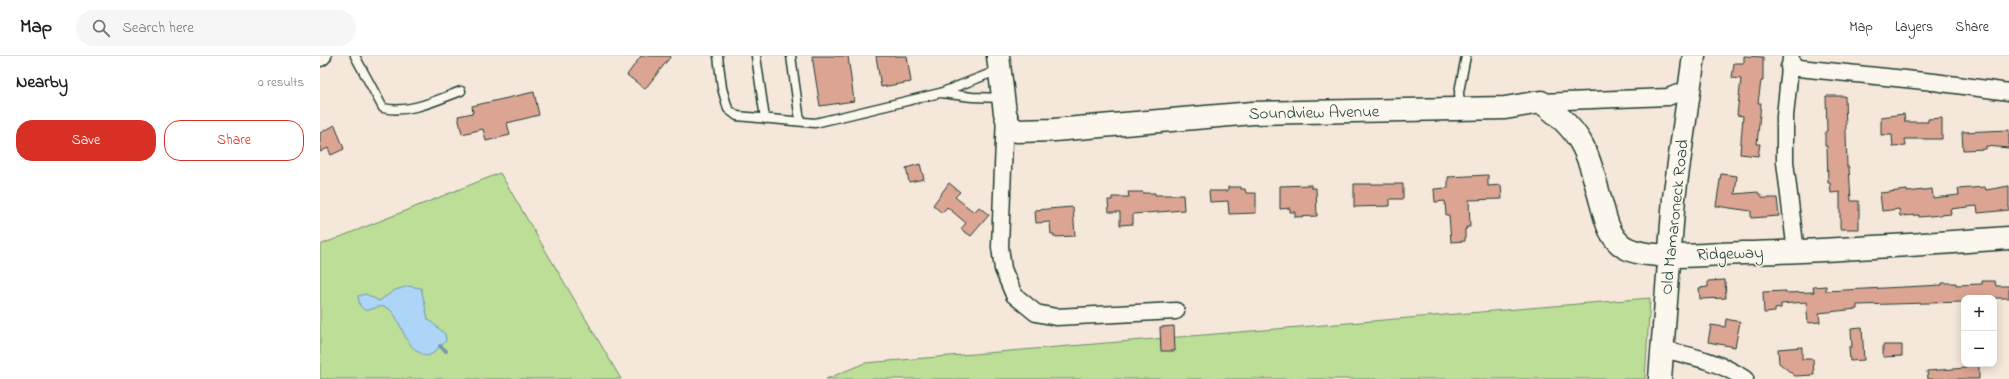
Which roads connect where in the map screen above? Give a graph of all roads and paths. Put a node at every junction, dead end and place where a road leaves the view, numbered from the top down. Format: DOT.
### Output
graph roads {
  1 [pos="323,56"];
  2 [pos="355,56"];
  3 [pos="718,56"];
  4 [pos="756,56"];
  5 [pos="791,56"];
  6 [pos="1466,56"];
  7 [pos="1694,56"];
  8 [pos="320,58"];
  9 [pos="1790,62"];
  10 [pos="998,63"];
  11 [pos="1690,88"];
  12 [pos="461,91"];
  13 [pos="2009,92"];
  14 [pos="940,93"];
  15 [pos="1540,102"];
  16 [pos="1004,105"];
  17 [pos="1460,109"];
  18 [pos="766,118"];
  19 [pos="800,121"];
  20 [pos="2009,238"];
  21 [pos="1796,252"];
  22 [pos="1669,255"];
  23 [pos="1176,311"];
  24 [pos="1662,350"];
  25 [pos="1660,379"];
  26 [pos="1745,379"];
  1 -- 8 [label="street"];
  2 -- 12 [label="lane"];
  3 -- 18 [label="lane"];
  4 -- 18 [label="lane"];
  5 -- 19 [label="lane"];
  6 -- 17 [label="lane"];
  7 -- 11 [label="street, Old Mamaroneck Road"];
  9 -- 13 [label="street"];
  9 -- 21 [label="street"];
  10 -- 14 [label="lane"];
  10 -- 16 [label="street, Soundview Avenue"];
  11 -- 15 [label="street, Soundview Avenue"];
  11 -- 22 [label="street, Old Mamaroneck Road"];
  14 -- 16 [label="lane"];
  14 -- 19 [label="lane"];
  15 -- 17 [label="street, Soundview Avenue"];
  15 -- 22 [label="street, Ridgeway"];
  16 -- 17 [label="street, Soundview Avenue"];
  16 -- 23 [label="street"];
  18 -- 19 [label="lane"];
  20 -- 21 [label="street, Ridgeway"];
  21 -- 22 [label="street, Ridgeway"];
  22 -- 24 [label="street, Old Mamaroneck Road"];
  24 -- 25 [label="street, Old Mamaroneck Road"];
  24 -- 26 [label="street"];
}
